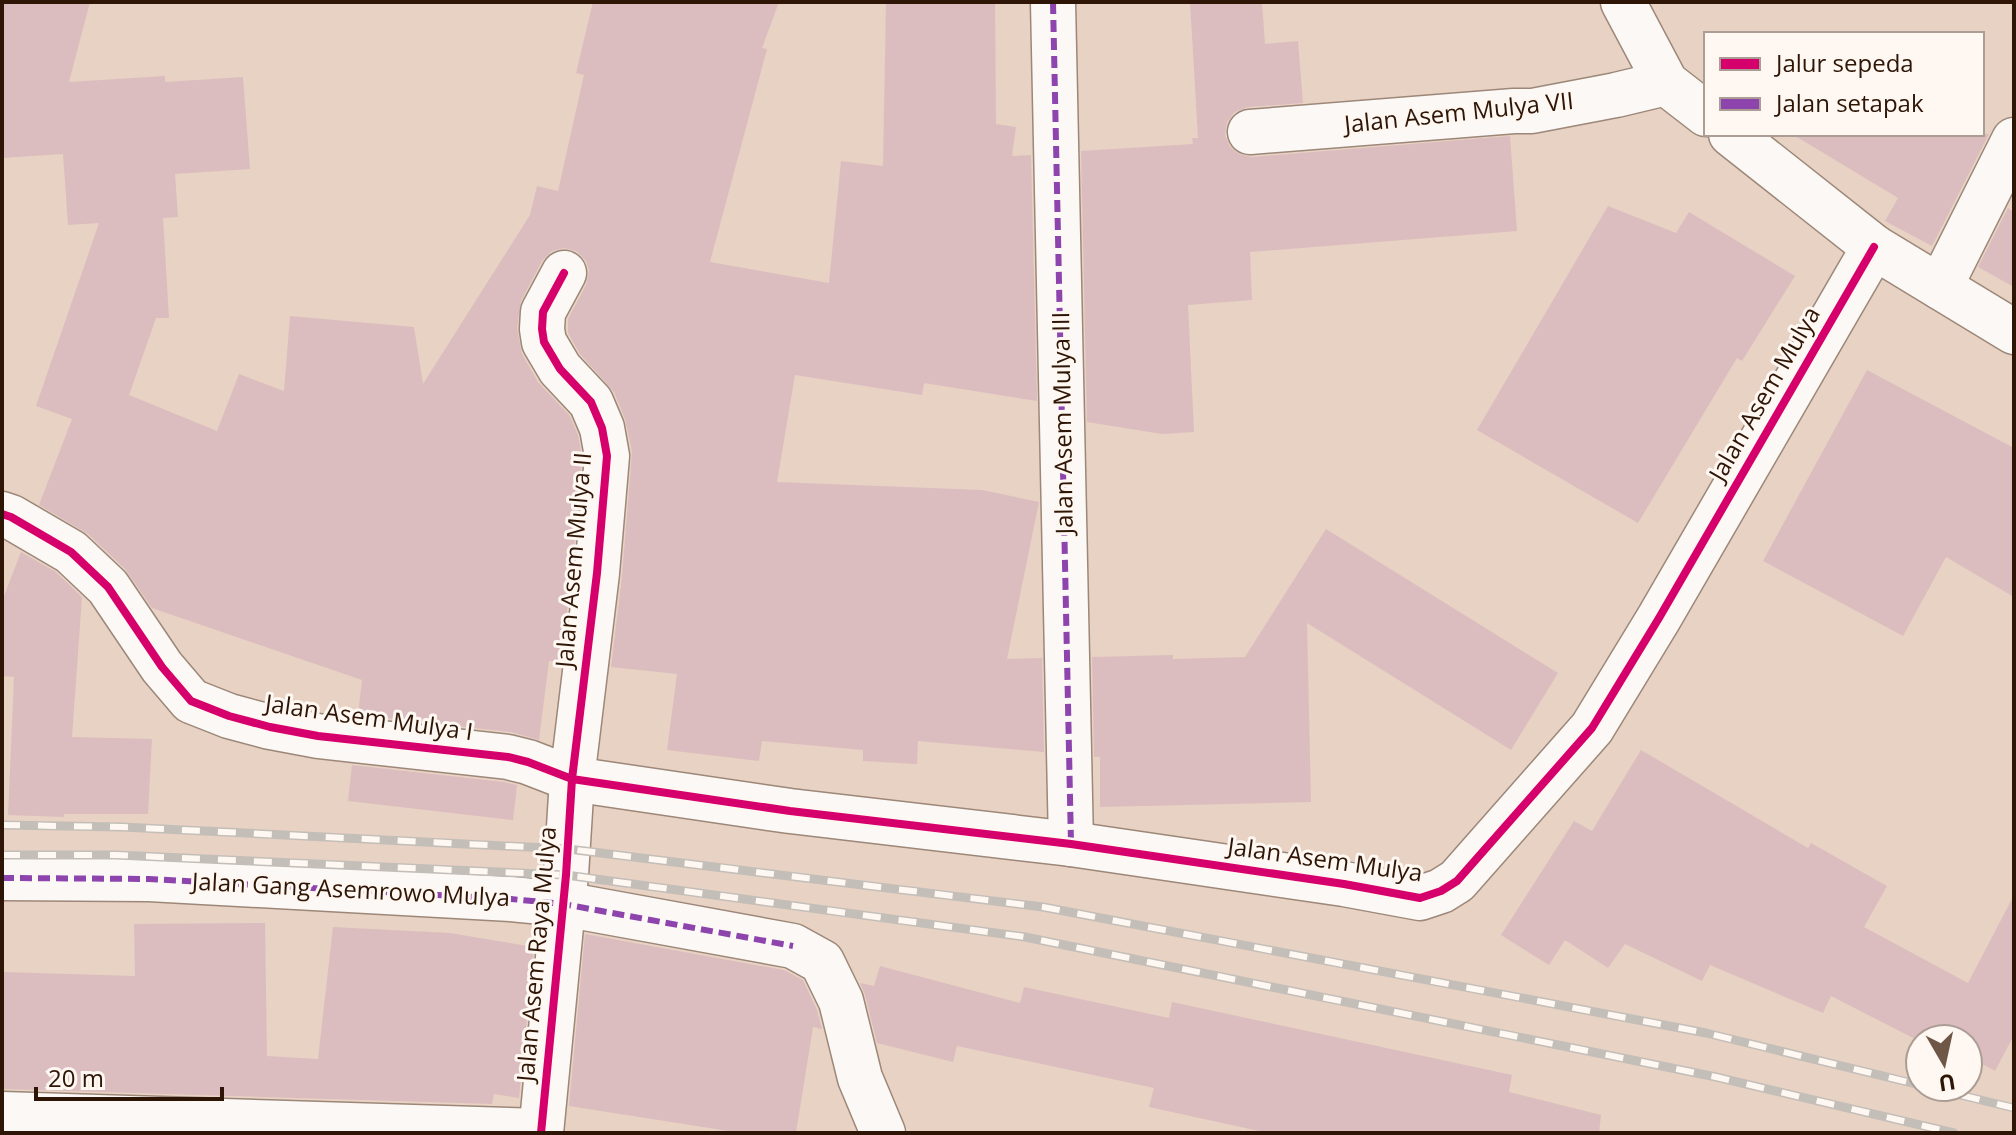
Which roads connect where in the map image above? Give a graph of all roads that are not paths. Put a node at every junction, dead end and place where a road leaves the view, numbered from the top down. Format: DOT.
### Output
graph roads {
  1 [pos="1053,2"];
  2 [pos="1623,2"];
  3 [pos="1666,83"];
  4 [pos="1704,112"];
  5 [pos="1250,132"];
  6 [pos="1734,136"];
  7 [pos="2014,140"];
  8 [pos="1874,247"];
  9 [pos="564,273"];
  10 [pos="1940,287"];
  11 [pos="2014,332"];
  12 [pos="2,514"];
  13 [pos="572,779"];
  14 [pos="1071,844"];
  15 [pos="2,878"];
  16 [pos="563,904"];
  17 [pos="2,1114"];
  18 [pos="541,1132"];
  19 [pos="883,1133"];
  1 -- 14 [label="street, Jalan Asem Mulya III"];
  2 -- 3 [label="street"];
  3 -- 4 [label="street"];
  3 -- 5 [label="street, Jalan Asem Mulya VII"];
  6 -- 8 [label="street"];
  7 -- 10 [label="street"];
  8 -- 10 [label="street"];
  8 -- 14 [label="street, Jalan Asem Mulya"];
  9 -- 13 [label="street, Jalan Asem Mulya II"];
  10 -- 11 [label="street"];
  12 -- 13 [label="street, Jalan Asem Mulya I"];
  13 -- 14 [label="street, Jalan Asem Mulya"];
  13 -- 16 [label="street, Jalan Asem Raya Mulya"];
  15 -- 16 [label="street, Jalan Gang Asemrowo Mulya"];
  16 -- 18 [label="street, Jalan Asem Raya Mulya"];
  16 -- 19 [label="street, Jalan Gang Asemrowo Mulya"];
  17 -- 18 [label="street"];
}
